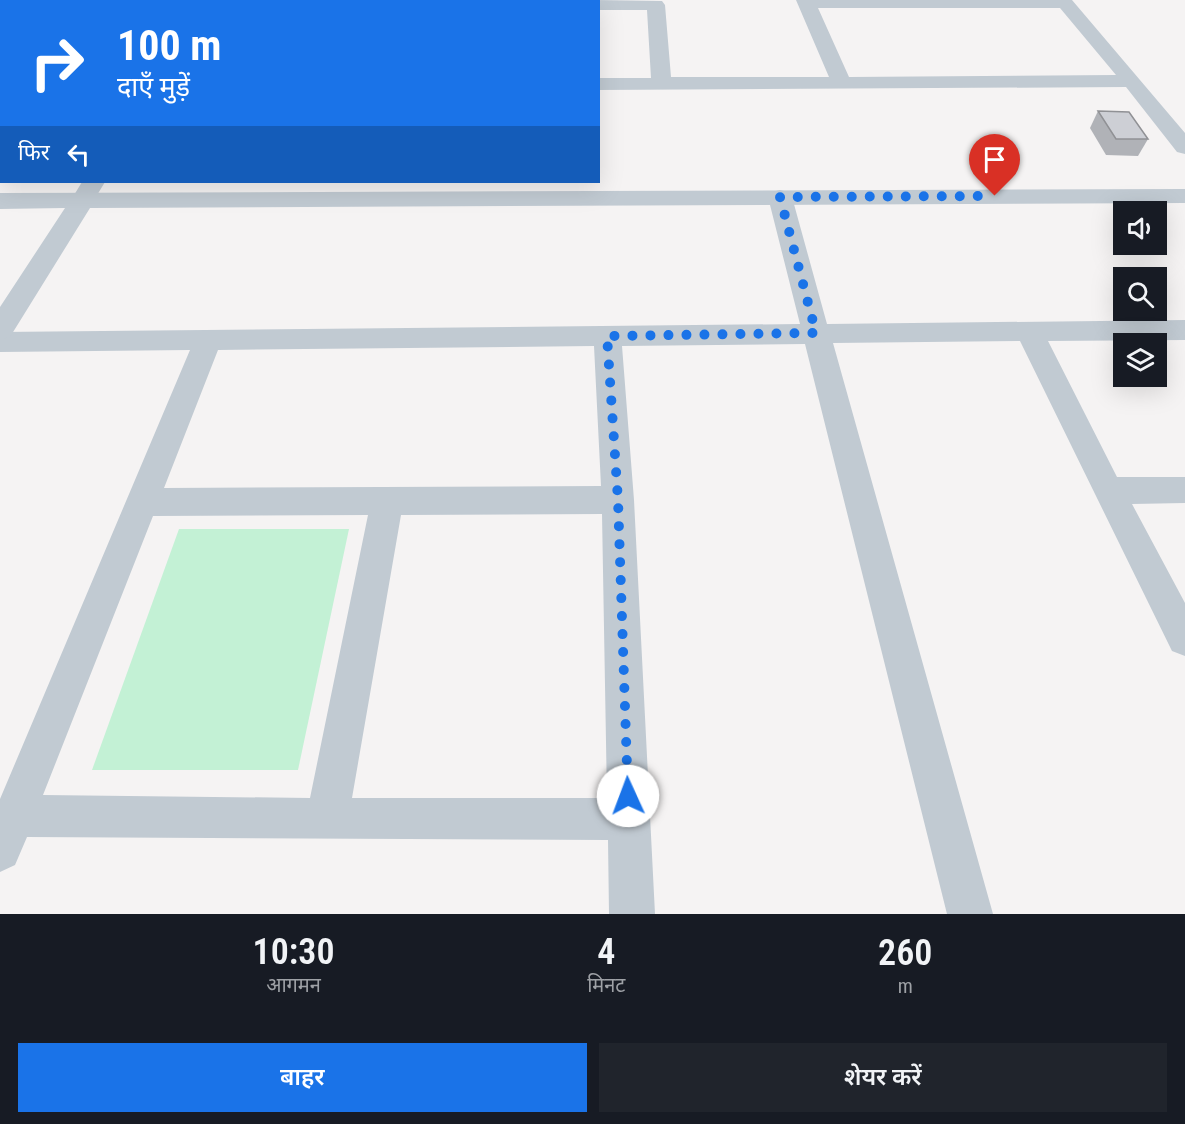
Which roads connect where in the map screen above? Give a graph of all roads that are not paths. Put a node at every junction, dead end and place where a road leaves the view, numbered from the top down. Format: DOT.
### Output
graph roads {
  1 [pos="656,2"];
  2 [pos="805,2"];
  3 [pos="963,2"];
  4 [pos="1063,2"];
  5 [pos="600,5"];
  6 [pos="1132,81"];
  7 [pos="600,84"];
  8 [pos="661,84"];
  9 [pos="842,84"];
  10 [pos="1185,147"];
  11 [pos="88,191"];
  12 [pos="1185,196"];
  13 [pos="780,197"];
  14 [pos="0,201"];
  15 [pos="0,330"];
  16 [pos="1185,330"];
  17 [pos="1029,331"];
  18 [pos="816,333"];
  19 [pos="607,336"];
  20 [pos="208,340"];
  21 [pos="0,342"];
  22 [pos="1185,490"];
  23 [pos="1108,491"];
  24 [pos="618,500"];
  25 [pos="387,501"];
  26 [pos="143,502"];
  27 [pos="1185,639"];
  28 [pos="14,816"];
  29 [pos="327,819"];
  30 [pos="628,819"];
  31 [pos="0,850"];
  32 [pos="632,914"];
  33 [pos="970,914"];
  1 -- 5 [label="street"];
  1 -- 8 [label="street"];
  2 -- 3 [label="street"];
  2 -- 9 [label="street"];
  3 -- 4 [label="street"];
  4 -- 6 [label="street"];
  6 -- 9 [label="street"];
  6 -- 10 [label="street"];
  7 -- 8 [label="street"];
  8 -- 9 [label="street"];
  11 -- 13 [label="street"];
  11 -- 14 [label="street"];
  11 -- 15 [label="street"];
  12 -- 13 [label="street"];
  13 -- 18 [label="street"];
  16 -- 17 [label="street"];
  17 -- 18 [label="street"];
  17 -- 23 [label="street"];
  18 -- 19 [label="street"];
  18 -- 33 [label="street"];
  19 -- 20 [label="street"];
  19 -- 24 [label="street"];
  20 -- 21 [label="street"];
  20 -- 26 [label="street"];
  22 -- 23 [label="street"];
  23 -- 27 [label="street"];
  24 -- 25 [label="street"];
  24 -- 30 [label="street"];
  25 -- 26 [label="street"];
  25 -- 29 [label="street"];
  26 -- 28 [label="street"];
  28 -- 29 [label="street"];
  28 -- 31 [label="street"];
  29 -- 30 [label="street"];
  30 -- 32 [label="street"];
}
